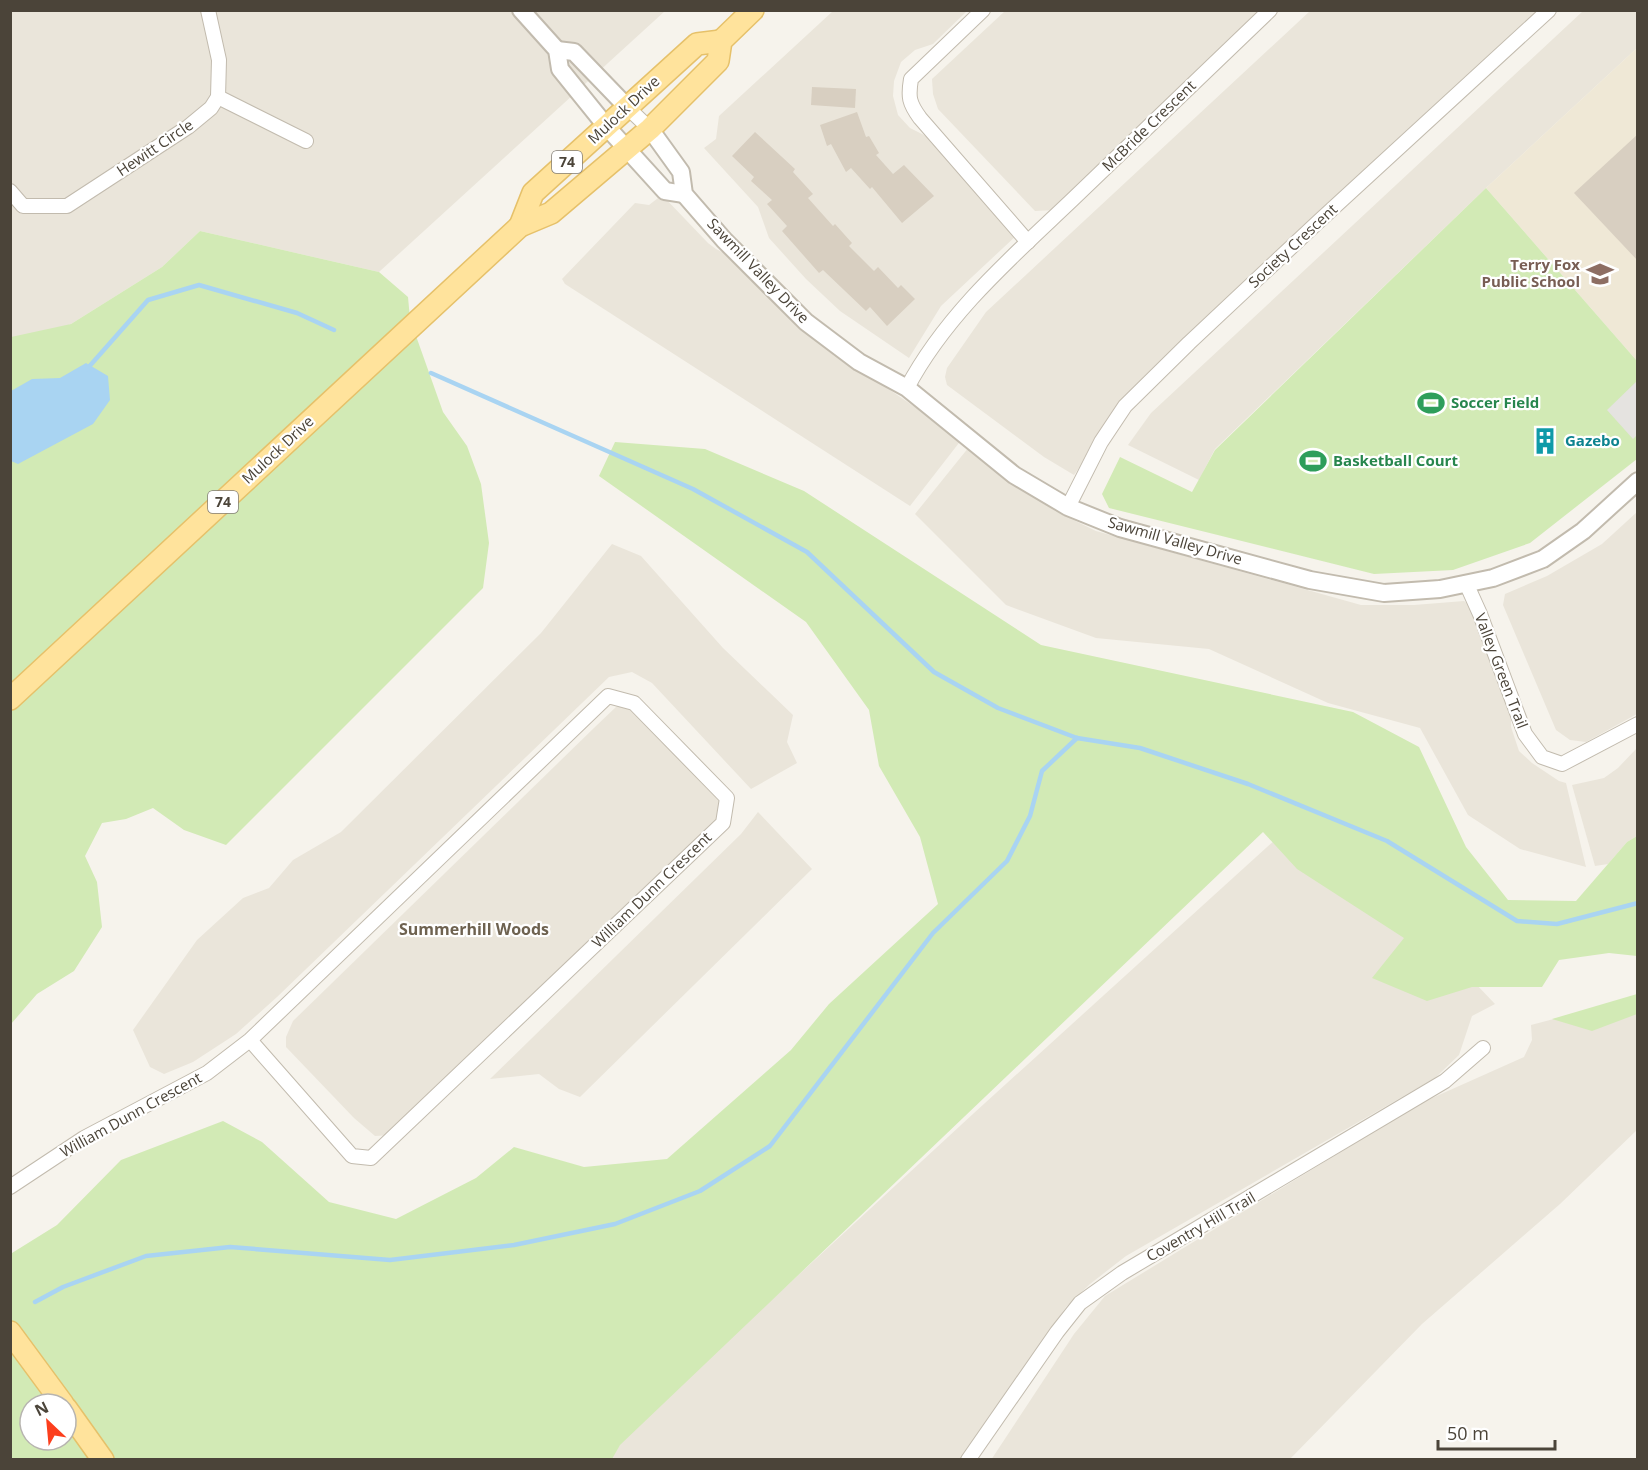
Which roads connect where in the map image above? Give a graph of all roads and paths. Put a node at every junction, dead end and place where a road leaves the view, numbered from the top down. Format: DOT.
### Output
graph roads {
  1 [pos="208,10"];
  2 [pos="521,10"];
  3 [pos="753,10"];
  4 [pos="983,10"];
  5 [pos="1270,10"];
  6 [pos="1549,10"];
  7 [pos="721,41"];
  8 [pos="557,50"];
  9 [pos="218,97"];
  10 [pos="627,107"];
  11 [pos="606,126"];
  12 [pos="650,129"];
  13 [pos="306,141"];
  14 [pos="627,149"];
  15 [pos="10,191"];
  16 [pos="684,194"];
  17 [pos="520,226"];
  18 [pos="1028,242"];
  19 [pos="907,388"];
  20 [pos="1638,481"];
  21 [pos="1068,507"];
  22 [pos="1466,583"];
  23 [pos="10,699"];
  24 [pos="1638,724"];
  25 [pos="250,1040"];
  26 [pos="1484,1048"];
  27 [pos="10,1187"];
  28 [pos="10,1332"];
  29 [pos="55,1392"];
  30 [pos="78,1424"];
  31 [pos="103,1460"];
  32 [pos="968,1460"];
  1 -- 9 [label="street"];
  2 -- 8 [label="street"];
  3 -- 7 [label="main road, Mulock Drive / 74"];
  4 -- 18 [label="street"];
  5 -- 18 [label="street, McBride Crescent"];
  6 -- 21 [label="street, Society Crescent"];
  7 -- 10 [label="main road, Mulock Drive / 74"];
  7 -- 12 [label="main road, Mulock Drive / 74"];
  8 -- 10 [label="street"];
  8 -- 11 [label="street, Sawmill Valley Drive"];
  9 -- 13 [label="street"];
  9 -- 15 [label="street, Hewitt Circle"];
  10 -- 11 [label="main road, Mulock Drive / 74"];
  10 -- 12 [label="street"];
  11 -- 14 [label="street, Sawmill Valley Drive"];
  11 -- 17 [label="main road, Mulock Drive / 74"];
  12 -- 14 [label="main road, Mulock Drive / 74"];
  12 -- 16 [label="street, Sawmill Valley Drive"];
  14 -- 16 [label="street, Sawmill Valley Drive"];
  14 -- 17 [label="main road, Mulock Drive / 74"];
  16 -- 19 [label="street, Sawmill Valley Drive"];
  17 -- 23 [label="main road, Mulock Drive / 74"];
  18 -- 19 [label="street, McBride Crescent"];
  19 -- 21 [label="street, Sawmill Valley Drive"];
  20 -- 22 [label="street, Sawmill Valley Drive"];
  21 -- 22 [label="street, Sawmill Valley Drive"];
  22 -- 24 [label="street, Valley Green Trail"];
  25 -- 25 [label="street, William Dunn Crescent"];
  25 -- 27 [label="street, William Dunn Crescent"];
  26 -- 32 [label="street, Coventry Hill Trail"];
  28 -- 29 [label="main road"];
  30 -- 31 [label="main road"];
}
